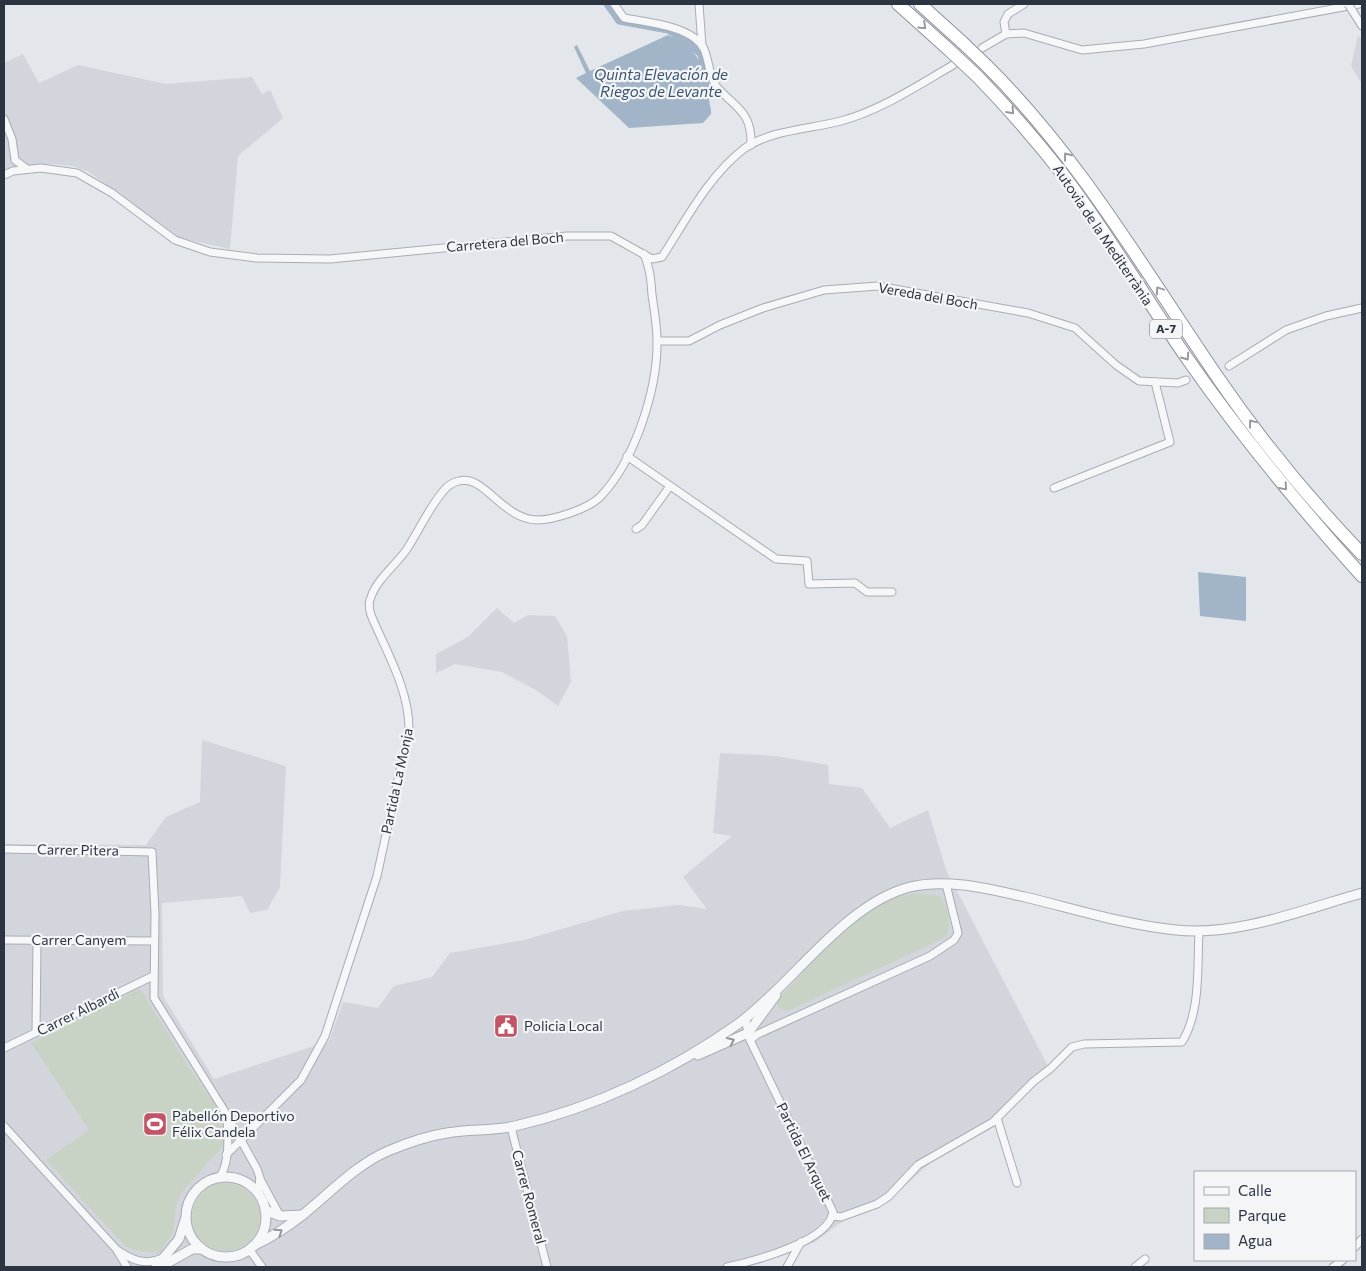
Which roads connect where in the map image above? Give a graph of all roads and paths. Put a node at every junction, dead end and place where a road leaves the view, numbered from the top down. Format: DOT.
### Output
graph roads {
  1 [pos="614,4"];
  2 [pos="699,4"];
  3 [pos="898,4"];
  4 [pos="920,4"];
  5 [pos="1024,4"];
  6 [pos="1359,4"];
  7 [pos="1350,7"];
  8 [pos="1362,26"];
  9 [pos="1006,34"];
  10 [pos="702,46"];
  11 [pos="982,48"];
  12 [pos="953,65"];
  13 [pos="4,119"];
  14 [pos="751,146"];
  15 [pos="27,169"];
  16 [pos="4,175"];
  17 [pos="644,254"];
  18 [pos="1362,308"];
  19 [pos="657,341"];
  20 [pos="1229,366"];
  21 [pos="1186,380"];
  22 [pos="1155,382"];
  23 [pos="626,456"];
  24 [pos="670,486"];
  25 [pos="1054,488"];
  26 [pos="636,529"];
  27 [pos="1362,554"];
  28 [pos="1362,576"];
  29 [pos="892,592"];
  30 [pos="4,849"];
  31 [pos="946,884"];
  32 [pos="1362,893"];
  33 [pos="1200,932"];
  34 [pos="4,940"];
  35 [pos="37,940"];
  36 [pos="154,941"];
  37 [pos="154,976"];
  38 [pos="784,984"];
  39 [pos="747,1017"];
  40 [pos="36,1032"];
  41 [pos="749,1037"];
  42 [pos="4,1048"];
  43 [pos="686,1058"];
  44 [pos="227,1115"];
  45 [pos="998,1118"];
  46 [pos="4,1126"];
  47 [pos="510,1127"];
  48 [pos="241,1142"];
  49 [pos="226,1155"];
  50 [pos="220,1177"];
  51 [pos="260,1178"];
  52 [pos="1017,1183"];
  53 [pos="258,1193"];
  54 [pos="265,1210"];
  55 [pos="303,1215"];
  56 [pos="280,1216"];
  57 [pos="832,1216"];
  58 [pos="186,1218"];
  59 [pos="801,1242"];
  60 [pos="251,1248"];
  61 [pos="202,1249"];
  62 [pos="117,1250"];
  63 [pos="165,1257"];
  64 [pos="1145,1259"];
  65 [pos="127,1267"];
  66 [pos="156,1267"];
  67 [pos="160,1267"];
  68 [pos="262,1267"];
  69 [pos="547,1267"];
  70 [pos="727,1267"];
  71 [pos="787,1267"];
  72 [pos="1135,1267"];
  1 -- 10 [label="street"];
  2 -- 10 [label="street"];
  3 -- 28 [label="highway, Autovia de la Mediterrània / A-7, one-way, bridge"];
  27 -- 4 [label="highway, Autovia de la Mediterrània / A-7, one-way, bridge"];
  5 -- 9 [label="street"];
  6 -- 9 [label="street"];
  7 -- 8 [label="street"];
  9 -- 11 [label="street"];
  10 -- 14 [label="street"];
  12 -- 14 [label="street"];
  13 -- 15 [label="street"];
  14 -- 17 [label="street"];
  15 -- 16 [label="street, Carretera del Boch"];
  15 -- 17 [label="street, Carretera del Boch"];
  17 -- 19 [label="street"];
  18 -- 20 [label="street"];
  19 -- 22 [label="street, Vereda del Boch"];
  19 -- 23 [label="street"];
  21 -- 22 [label="street, Vereda del Boch"];
  22 -- 25 [label="street"];
  23 -- 24 [label="street"];
  23 -- 48 [label="street, Partida La Monja"];
  24 -- 26 [label="street"];
  24 -- 29 [label="street"];
  30 -- 36 [label="street, Carrer Pitera"];
  31 -- 33 [label="street"];
  31 -- 38 [label="street"];
  31 -- 41 [label="street"];
  32 -- 33 [label="street"];
  33 -- 45 [label="street"];
  34 -- 35 [label="street, Carrer Canyem"];
  35 -- 36 [label="street, Carrer Canyem"];
  35 -- 40 [label="street"];
  36 -- 37 [label="street"];
  37 -- 40 [label="street, Carrer Albardi"];
  37 -- 44 [label="street"];
  38 -- 39 [label="street"];
  38 -- 41 [label="street"];
  39 -- 41 [label="street"];
  39 -- 43 [label="street"];
  40 -- 42 [label="street, Carrer Albardi"];
  43 -- 41 [label="street, one-way"];
  41 -- 57 [label="street, Partida El Arquet"];
  43 -- 47 [label="street"];
  44 -- 48 [label="street"];
  44 -- 49 [label="street"];
  45 -- 52 [label="street"];
  45 -- 57 [label="street"];
  46 -- 62 [label="street"];
  47 -- 55 [label="street"];
  47 -- 69 [label="street, Carrer Romeral"];
  48 -- 49 [label="street, Partida La Monja"];
  48 -- 51 [label="street"];
  49 -- 50 [label="street"];
  50 -- 53 [label="street"];
  50 -- 58 [label="street"];
  51 -- 53 [label="street"];
  51 -- 56 [label="street"];
  53 -- 54 [label="street"];
  54 -- 56 [label="street"];
  54 -- 60 [label="street"];
  55 -- 56 [label="street"];
  60 -- 55 [label="street, one-way"];
  57 -- 59 [label="street, Partida El Arquet"];
  58 -- 61 [label="street"];
  58 -- 63 [label="street"];
  59 -- 70 [label="street, Partida El Arquet"];
  59 -- 71 [label="street"];
  60 -- 61 [label="street"];
  60 -- 68 [label="street"];
  61 -- 67 [label="street"];
  62 -- 63 [label="street"];
  62 -- 65 [label="street"];
  63 -- 66 [label="street"];
  64 -- 72 [label="street"];
}
